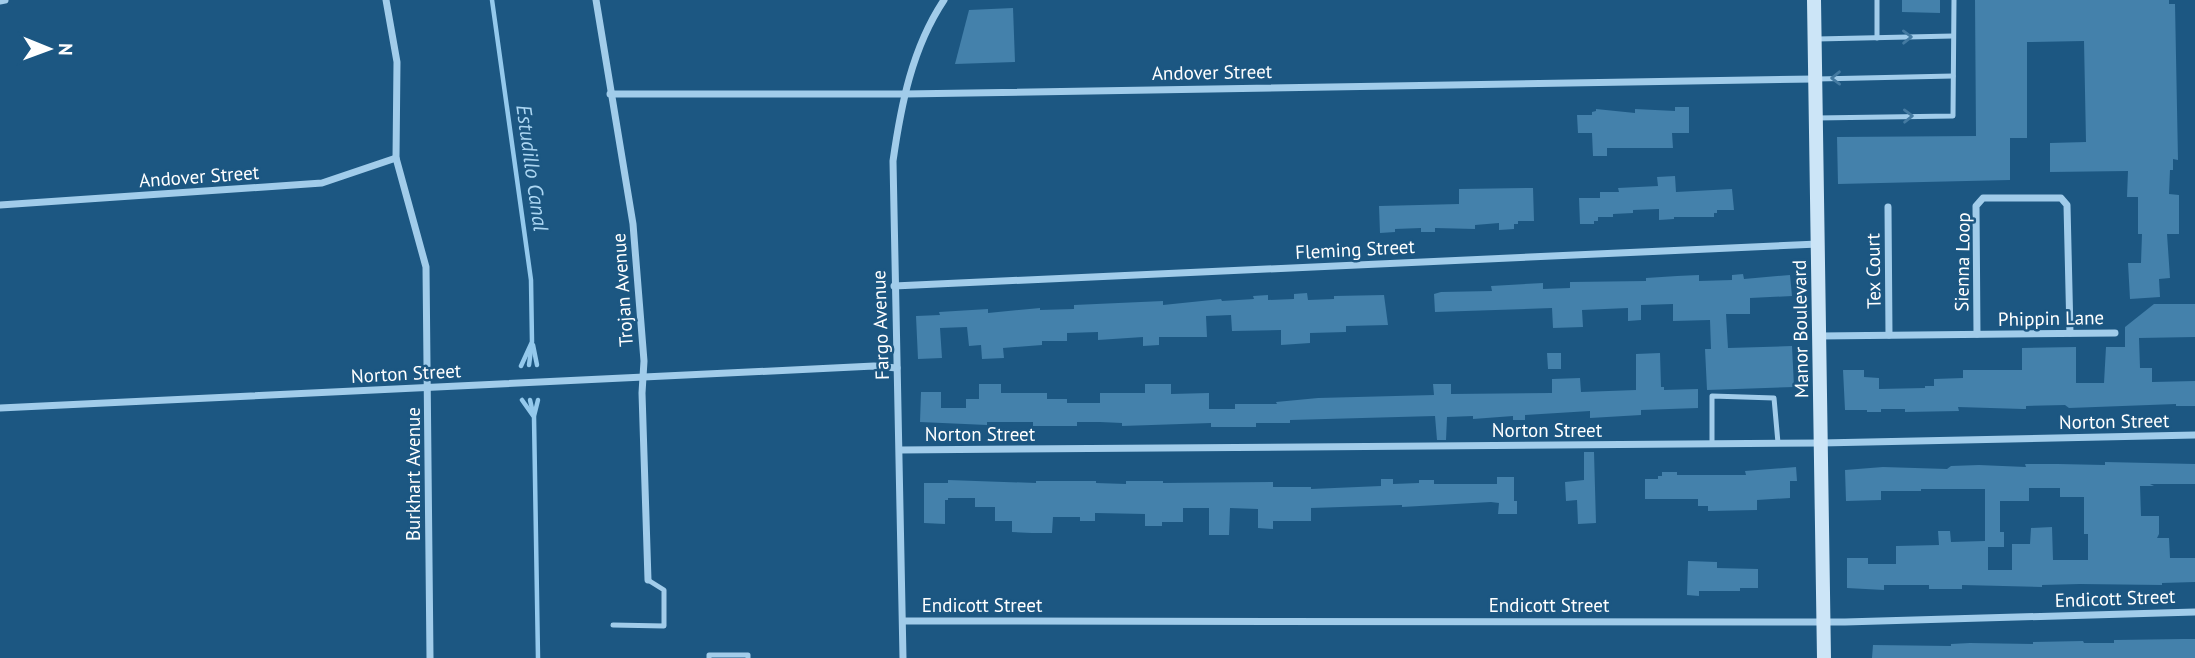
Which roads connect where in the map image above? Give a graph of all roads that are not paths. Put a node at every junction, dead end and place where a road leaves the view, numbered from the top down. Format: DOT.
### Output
graph roads {
  1 [pos="386,0"];
  2 [pos="596,0"];
  3 [pos="944,0"];
  4 [pos="1814,0"];
  5 [pos="1877,0"];
  6 [pos="1954,0"];
  7 [pos="1953,36"];
  8 [pos="1877,38"];
  9 [pos="1814,39"];
  10 [pos="1954,76"];
  11 [pos="1814,79"];
  12 [pos="610,94"];
  13 [pos="905,94"];
  14 [pos="1815,118"];
  15 [pos="396,158"];
  16 [pos="0,205"];
  17 [pos="1888,207"];
  18 [pos="1818,244"];
  19 [pos="894,286"];
  20 [pos="2070,333"];
  21 [pos="2115,333"];
  22 [pos="1977,334"];
  23 [pos="1889,335"];
  24 [pos="1820,336"];
  25 [pos="897,368"];
  26 [pos="644,377"];
  27 [pos="429,387"];
  28 [pos="0,408"];
  29 [pos="2195,435"];
  30 [pos="1778,443"];
  31 [pos="1821,443"];
  32 [pos="1712,444"];
  33 [pos="900,450"];
  34 [pos="648,580"];
  35 [pos="2195,612"];
  36 [pos="903,621"];
  37 [pos="1824,621"];
  38 [pos="613,625"];
  39 [pos="430,658"];
  40 [pos="709,658"];
  41 [pos="748,658"];
  42 [pos="903,658"];
  43 [pos="1824,658"];
  1 -- 15 [label="street, Burkhart Avenue"];
  2 -- 12 [label="street, Trojan Avenue"];
  3 -- 13 [label="street, Fargo Avenue"];
  4 -- 9 [label="street, Manor Boulevard"];
  5 -- 8 [label="lane"];
  6 -- 7 [label="lane"];
  8 -- 7 [label="lane, one-way"];
  7 -- 10 [label="lane"];
  8 -- 9 [label="lane"];
  9 -- 11 [label="street, Manor Boulevard"];
  10 -- 11 [label="lane, one-way"];
  14 -- 10 [label="lane, one-way"];
  11 -- 13 [label="street, Andover Street"];
  11 -- 14 [label="street, Manor Boulevard"];
  12 -- 13 [label="street, Andover Street"];
  12 -- 26 [label="street, Trojan Avenue"];
  13 -- 19 [label="street, Fargo Avenue"];
  14 -- 18 [label="street, Manor Boulevard"];
  15 -- 16 [label="street, Andover Street"];
  15 -- 27 [label="street, Burkhart Avenue"];
  17 -- 23 [label="street, Tex Court"];
  18 -- 19 [label="street, Fleming Street"];
  18 -- 24 [label="street, Manor Boulevard"];
  19 -- 25 [label="street, Fargo Avenue"];
  20 -- 21 [label="street, Phippin Lane"];
  20 -- 22 [label="street, Phippin Lane"];
  20 -- 22 [label="street, Sienna Loop"];
  22 -- 23 [label="street, Phippin Lane"];
  23 -- 24 [label="street, Phippin Lane"];
  24 -- 31 [label="street, Manor Boulevard"];
  25 -- 26 [label="street, Norton Street"];
  25 -- 33 [label="street, Fargo Avenue"];
  26 -- 27 [label="street, Norton Street"];
  26 -- 34 [label="street, Trojan Avenue"];
  27 -- 28 [label="street, Norton Street"];
  27 -- 39 [label="street, Burkhart Avenue"];
  29 -- 31 [label="street, Norton Street"];
  30 -- 31 [label="street, Norton Street"];
  30 -- 32 [label="street, Norton Street"];
  30 -- 32 [label="lane"];
  31 -- 37 [label="street, Manor Boulevard"];
  32 -- 33 [label="street, Norton Street"];
  33 -- 36 [label="street, Fargo Avenue"];
  34 -- 38 [label="lane"];
  35 -- 37 [label="street, Endicott Street"];
  36 -- 37 [label="street, Endicott Street"];
  36 -- 42 [label="street, Fargo Avenue"];
  37 -- 43 [label="street, Manor Boulevard"];
  40 -- 41 [label="lane"];
}
